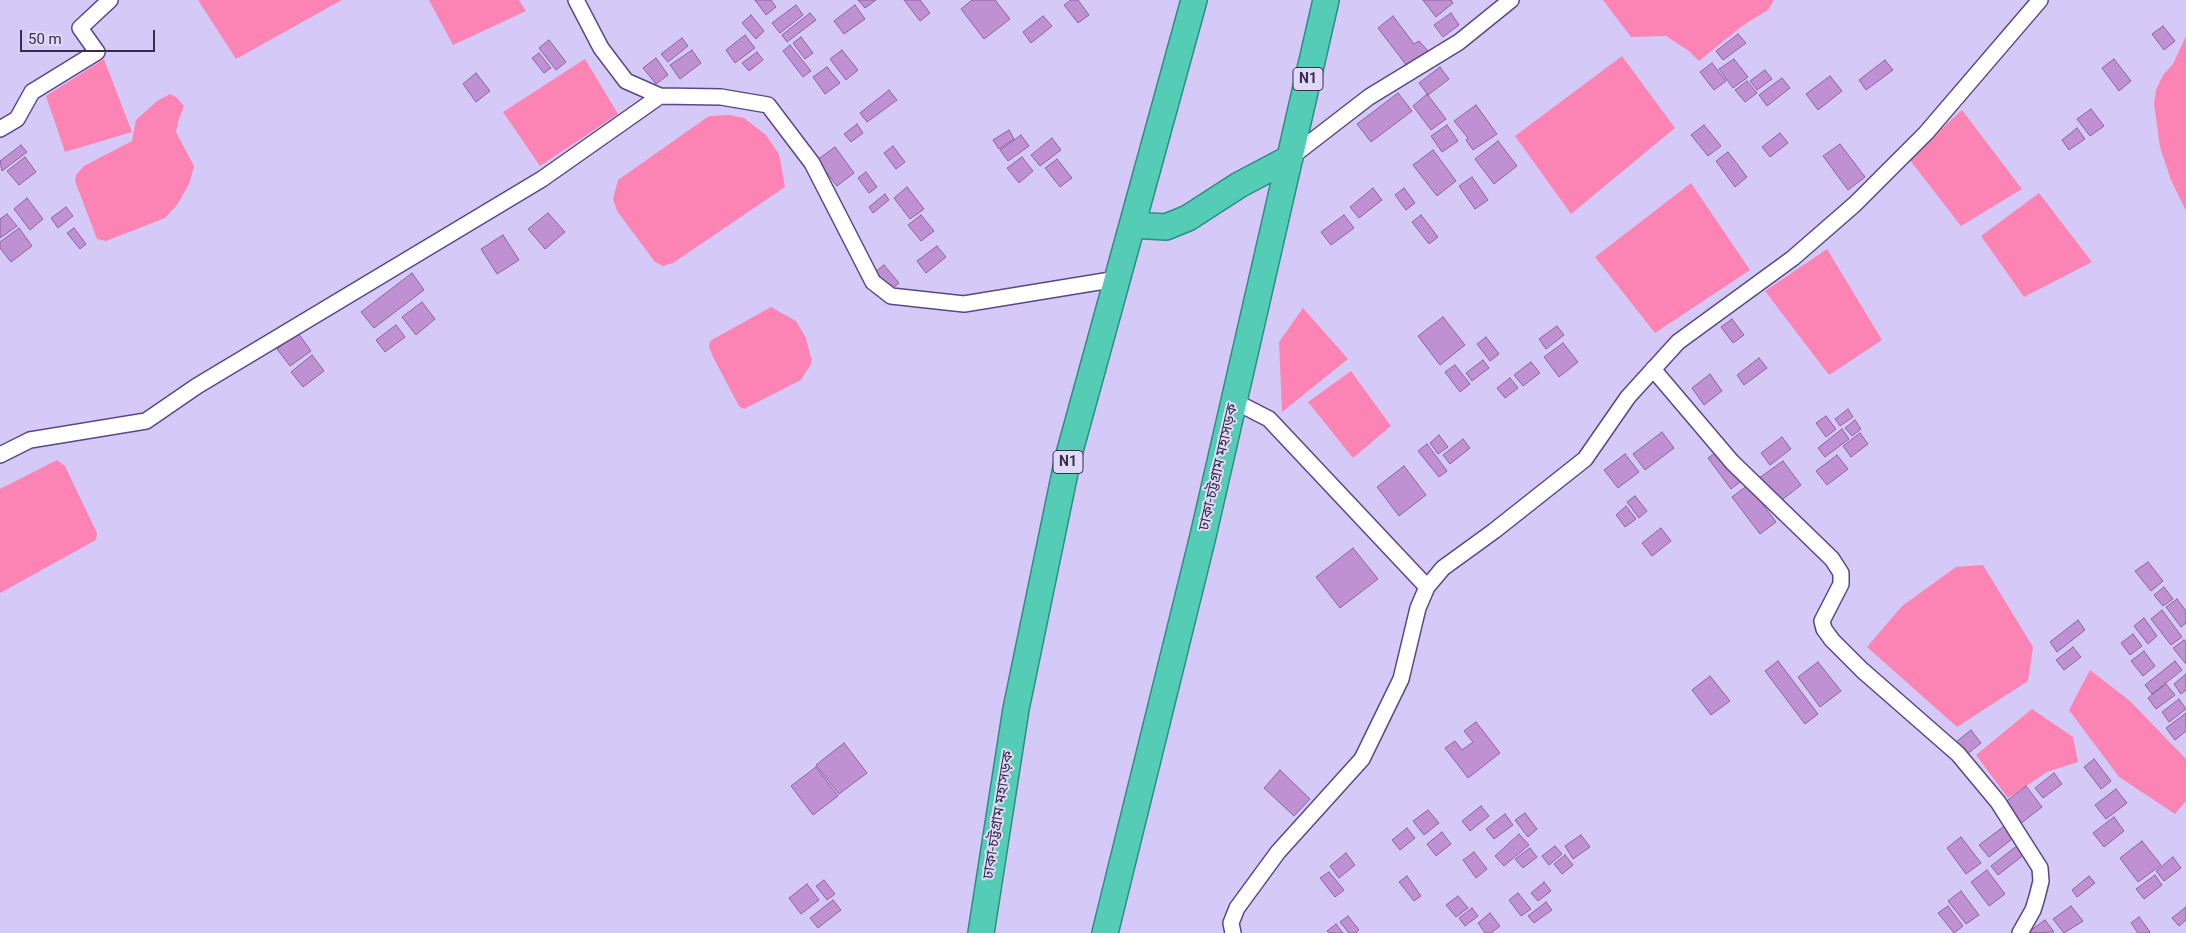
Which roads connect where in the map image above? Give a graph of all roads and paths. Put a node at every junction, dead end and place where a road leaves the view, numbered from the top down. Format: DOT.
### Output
graph roads {
  1 [pos="110,0"];
  2 [pos="576,0"];
  3 [pos="1194,0"];
  4 [pos="1326,0"];
  5 [pos="1511,0"];
  6 [pos="2040,0"];
  7 [pos="660,96"];
  8 [pos="0,129"];
  9 [pos="1290,158"];
  10 [pos="1132,225"];
  11 [pos="1117,279"];
  12 [pos="1653,368"];
  13 [pos="1234,401"];
  14 [pos="0,455"];
  15 [pos="1427,587"];
  16 [pos="981,933"];
  17 [pos="1105,933"];
  18 [pos="1233,933"];
  19 [pos="2020,933"];
  1 -- 8 [label="street"];
  2 -- 7 [label="street"];
  3 -- 10 [label="highway, ঢাকা-চট্টগ্রাম মহাসড়ক / N1"];
  4 -- 9 [label="highway, ঢাকা-চট্টগ্রাম মহাসড়ক / N1"];
  5 -- 9 [label="street"];
  6 -- 12 [label="street"];
  7 -- 11 [label="street"];
  7 -- 14 [label="street"];
  9 -- 10 [label="highway"];
  9 -- 13 [label="highway, ঢাকা-চট্টগ্রাম মহাসড়ক / N1"];
  10 -- 11 [label="highway, ঢাকা-চট্টগ্রাম মহাসড়ক / N1"];
  11 -- 16 [label="highway, ঢাকা-চট্টগ্রাম মহাসড়ক / N1"];
  12 -- 15 [label="street"];
  12 -- 19 [label="street"];
  13 -- 15 [label="street"];
  13 -- 17 [label="highway, ঢাকা-চট্টগ্রাম মহাসড়ক / N1"];
  15 -- 18 [label="street"];
}
